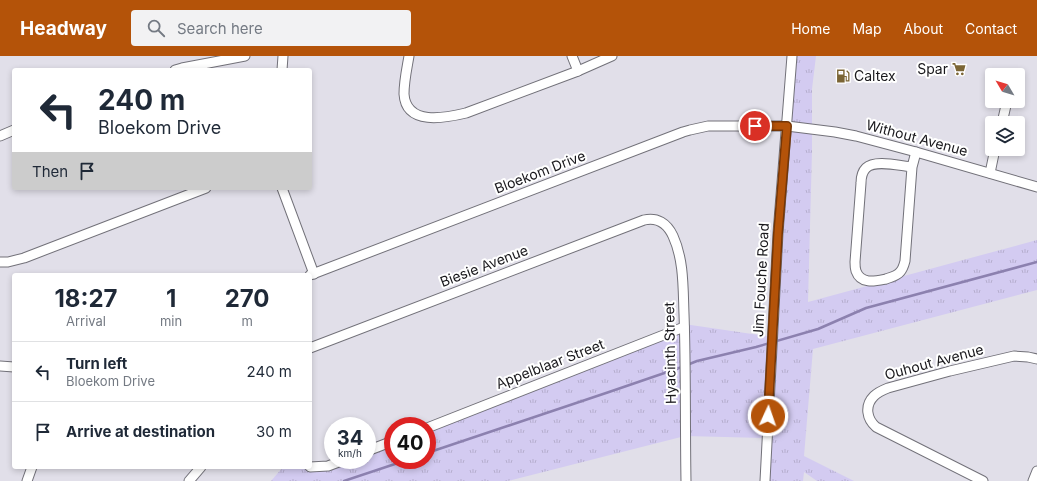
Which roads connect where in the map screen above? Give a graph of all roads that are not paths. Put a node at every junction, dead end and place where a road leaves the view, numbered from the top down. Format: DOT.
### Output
graph roads {
  1 [pos="245,56"];
  2 [pos="283,56"];
  3 [pos="409,56"];
  4 [pos="572,56"];
  5 [pos="612,56"];
  6 [pos="792,56"];
  7 [pos="182,68"];
  8 [pos="282,68"];
  9 [pos="578,71"];
  10 [pos="787,126"];
  11 [pos="12,131"];
  12 [pos="0,136"];
  13 [pos="916,152"];
  14 [pos="993,156"];
  15 [pos="912,167"];
  16 [pos="990,172"];
  17 [pos="1037,186"];
  18 [pos="201,190"];
  19 [pos="283,190"];
  20 [pos="668,228"];
  21 [pos="0,262"];
  22 [pos="312,273"];
  23 [pos="312,274"];
  24 [pos="684,327"];
  25 [pos="312,347"];
  26 [pos="1037,359"];
  27 [pos="0,366"];
  28 [pos="12,367"];
  29 [pos="436,424"];
  30 [pos="324,466"];
  31 [pos="312,467"];
  32 [pos="31,469"];
  33 [pos="199,469"];
  34 [pos="1037,471"];
  35 [pos="27,481"];
  36 [pos="188,481"];
  37 [pos="686,481"];
  38 [pos="765,481"];
  39 [pos="983,481"];
  40 [pos="1033,481"];
  1 -- 7 [label="street"];
  2 -- 8 [label="street"];
  3 -- 9 [label="street"];
  4 -- 9 [label="street"];
  5 -- 9 [label="street"];
  6 -- 10 [label="street, Jim Fouche Road"];
  10 -- 13 [label="street, Without Avenue"];
  10 -- 23 [label="street, Bloekom Drive"];
  10 -- 38 [label="street, Jim Fouche Road"];
  11 -- 12 [label="street"];
  13 -- 15 [label="street"];
  13 -- 16 [label="street, Without Avenue"];
  14 -- 16 [label="street"];
  15 -- 15 [label="street"];
  16 -- 17 [label="street, Without Avenue"];
  18 -- 21 [label="street"];
  19 -- 22 [label="street"];
  20 -- 24 [label="street, Hyacinth Street"];
  20 -- 25 [label="street, Biesie Avenue"];
  24 -- 29 [label="street, Appelblaar Street"];
  24 -- 37 [label="street, Hyacinth Street"];
  26 -- 39 [label="street, Ouhout Avenue"];
  27 -- 28 [label="street"];
  30 -- 31 [label="street"];
  32 -- 35 [label="street"];
  33 -- 36 [label="street"];
  34 -- 40 [label="street"];
}
